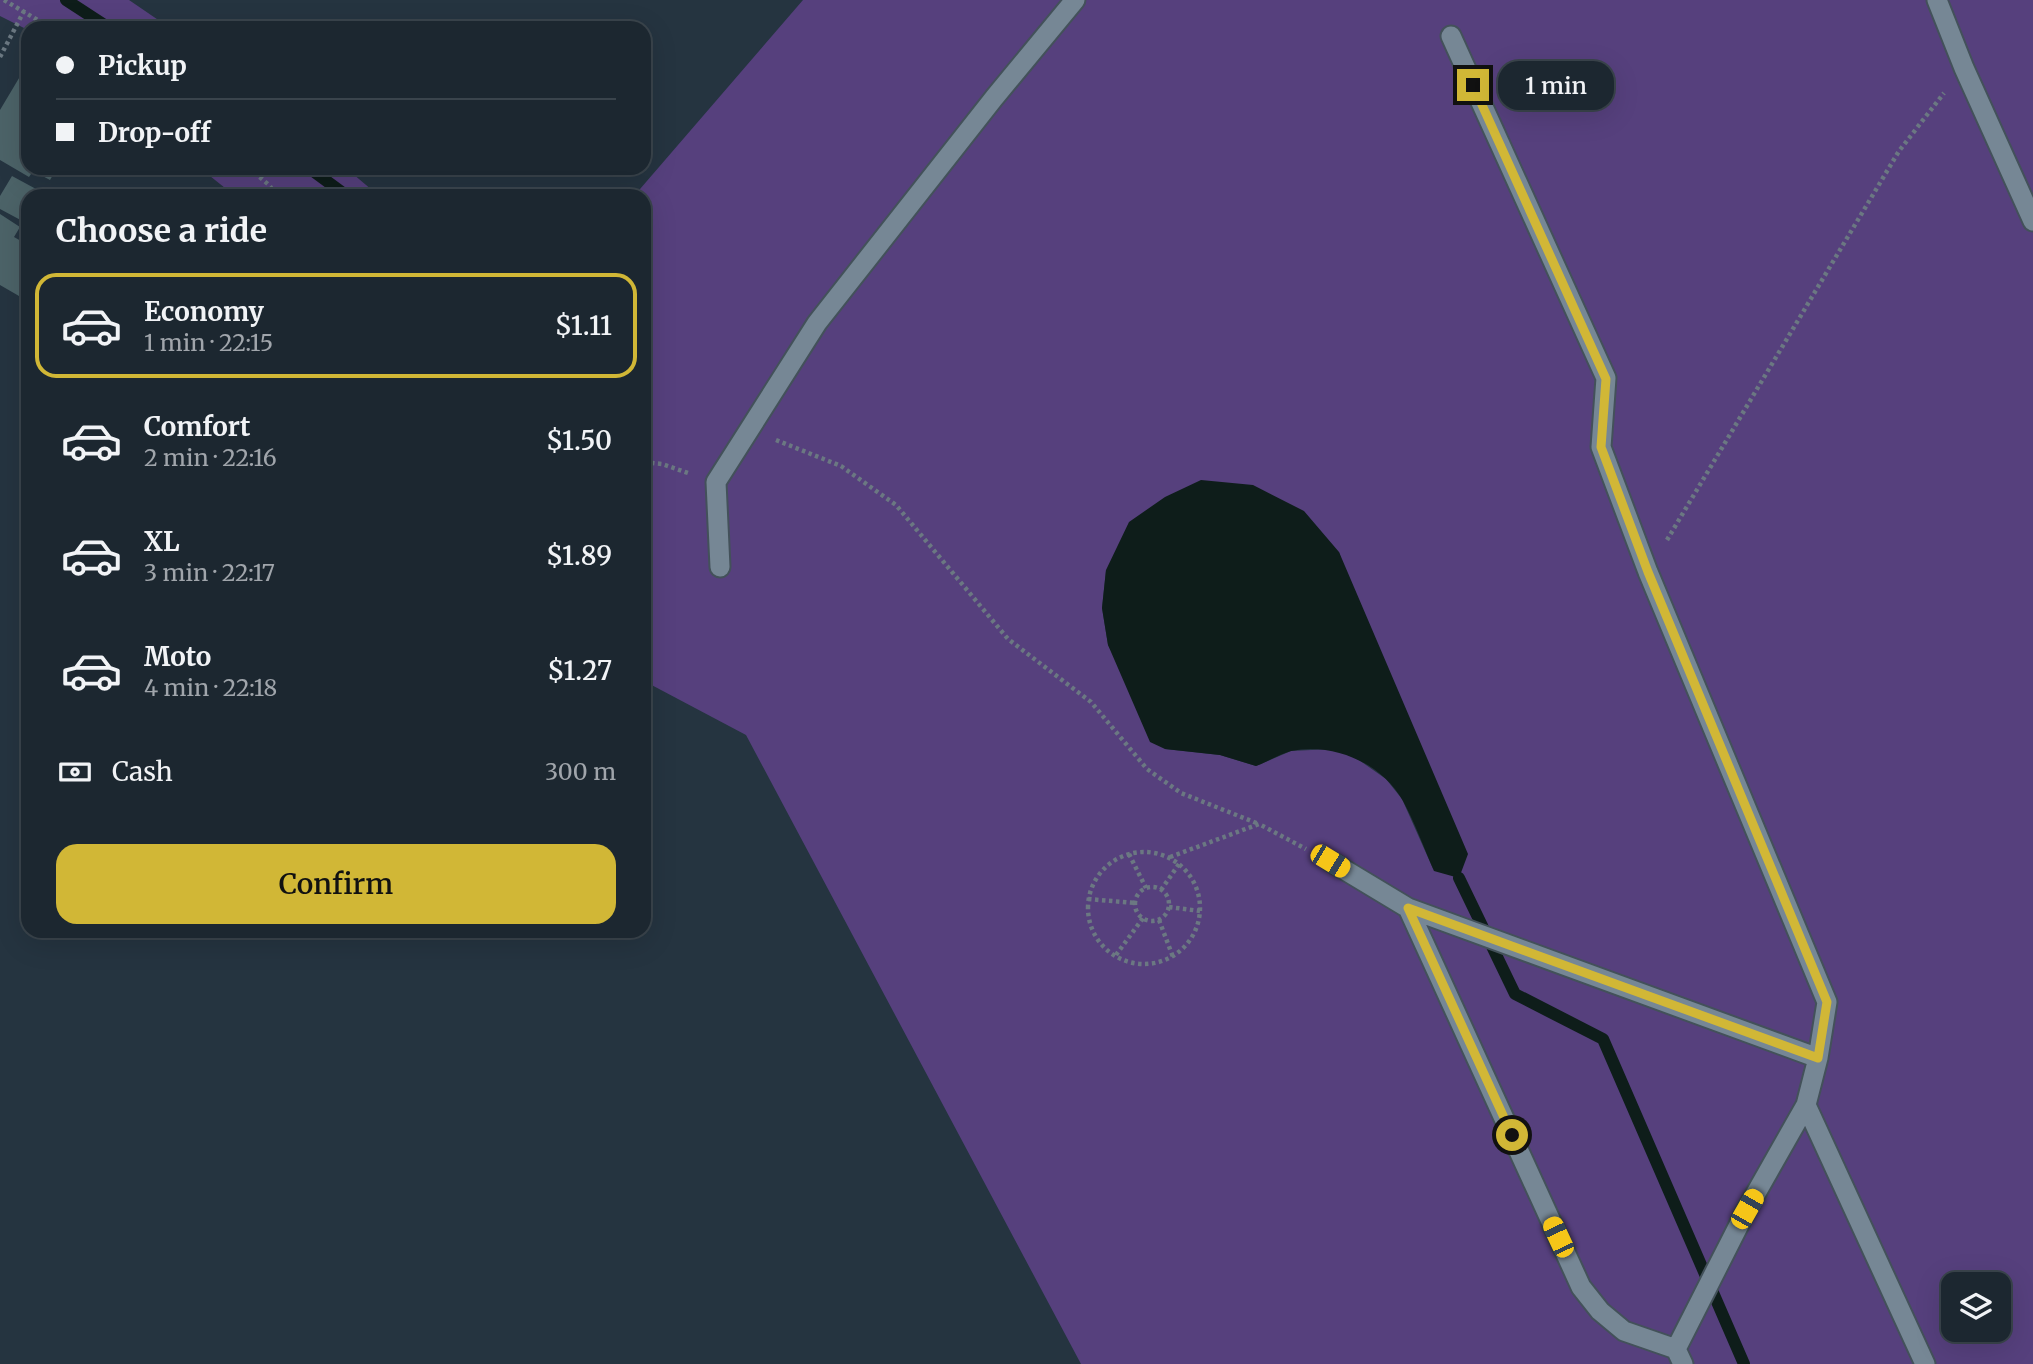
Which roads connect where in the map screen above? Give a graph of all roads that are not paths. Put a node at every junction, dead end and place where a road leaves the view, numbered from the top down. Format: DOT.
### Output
graph roads {
  1 [pos="1075,0"];
  2 [pos="1937,0"];
  3 [pos="1451,36"];
  4 [pos="2033,221"];
  5 [pos="720,567"];
  6 [pos="1330,861"];
  7 [pos="1408,908"];
  8 [pos="1818,1058"];
  9 [pos="1806,1105"];
  10 [pos="1680,1357"];
  11 [pos="1925,1364"];
  1 -- 5 [label="lane"];
  2 -- 4 [label="lane"];
  3 -- 8 [label="lane"];
  6 -- 7 [label="lane"];
  7 -- 8 [label="lane"];
  7 -- 10 [label="lane"];
  8 -- 9 [label="lane"];
  9 -- 10 [label="lane"];
  9 -- 11 [label="lane"];
}
